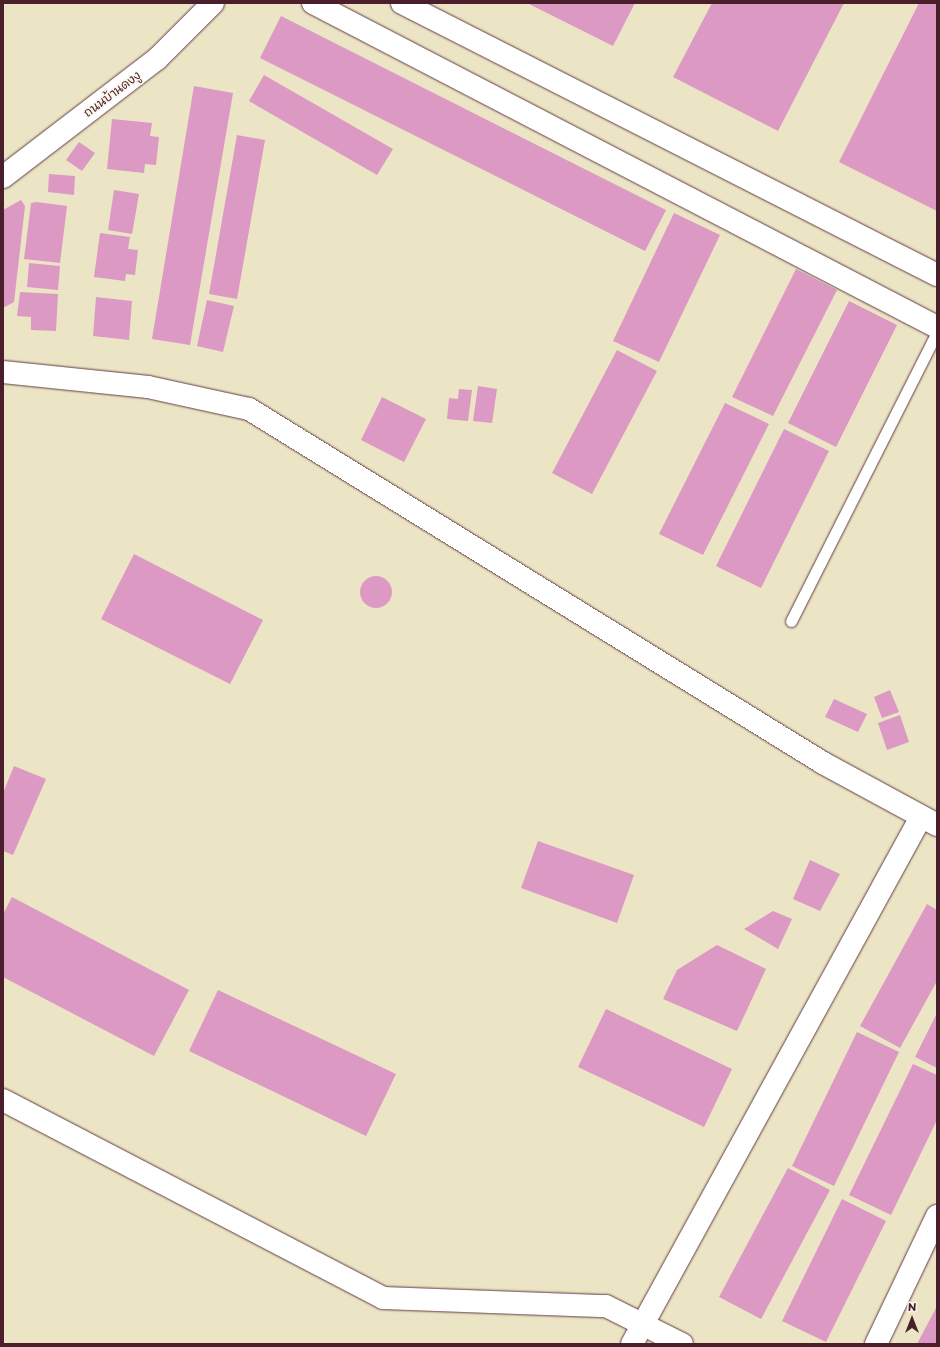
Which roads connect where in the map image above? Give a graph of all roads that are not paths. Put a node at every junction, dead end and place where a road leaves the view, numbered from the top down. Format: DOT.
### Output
graph roads {
  1 [pos="213,3"];
  2 [pos="312,3"];
  3 [pos="402,3"];
  4 [pos="3,177"];
  5 [pos="937,275"];
  6 [pos="937,327"];
  7 [pos="937,332"];
  8 [pos="3,372"];
  9 [pos="790,621"];
  10 [pos="929,821"];
  11 [pos="3,1100"];
  12 [pos="937,1216"];
  13 [pos="642,1324"];
  14 [pos="632,1344"];
  15 [pos="682,1344"];
  16 [pos="876,1344"];
  1 -- 4 [label="street, ถนนบ้านดงงู"];
  2 -- 6 [label="street"];
  3 -- 5 [label="street"];
  7 -- 9 [label="lane"];
  8 -- 10 [label="street"];
  10 -- 13 [label="street"];
  11 -- 13 [label="street"];
  12 -- 16 [label="street"];
  13 -- 14 [label="street"];
  13 -- 15 [label="street"];
}
